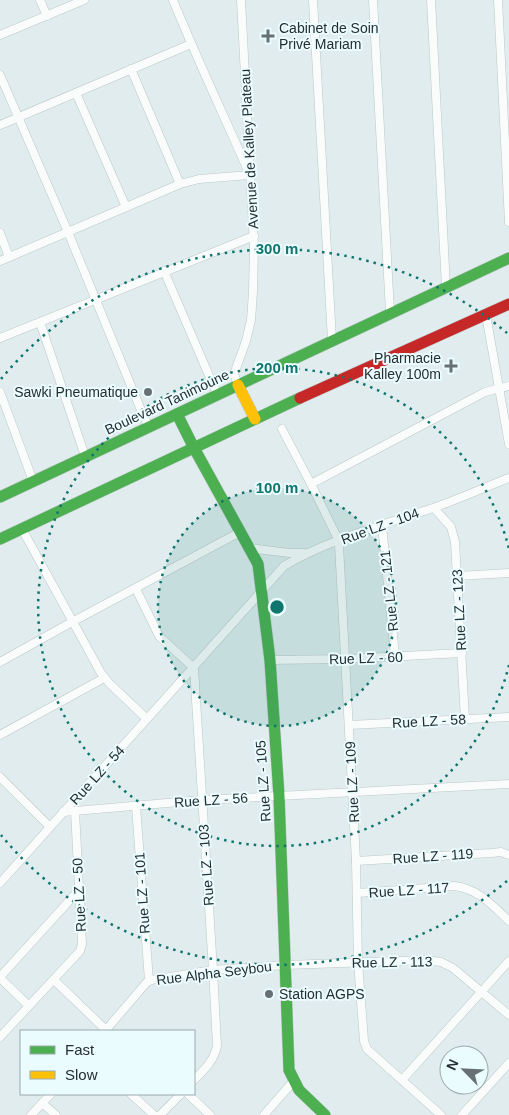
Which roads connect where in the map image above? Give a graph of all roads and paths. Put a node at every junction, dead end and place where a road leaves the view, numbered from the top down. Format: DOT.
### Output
graph roads {
  1 [pos="40,0"];
  2 [pos="84,0"];
  3 [pos="173,0"];
  4 [pos="241,0"];
  5 [pos="313,0"];
  6 [pos="373,0"];
  7 [pos="431,0"];
  8 [pos="498,0"];
  9 [pos="47,16"];
  10 [pos="0,36"];
  11 [pos="500,38"];
  12 [pos="509,38"];
  13 [pos="190,44"];
  14 [pos="131,69"];
  15 [pos="0,75"];
  16 [pos="76,93"];
  17 [pos="506,96"];
  18 [pos="18,118"];
  19 [pos="0,125"];
  20 [pos="250,175"];
  21 [pos="180,184"];
  22 [pos="126,207"];
  23 [pos="509,222"];
  24 [pos="68,232"];
  25 [pos="0,233"];
  26 [pos="254,236"];
  27 [pos="9,257"];
  28 [pos="509,258"];
  29 [pos="0,261"];
  30 [pos="164,272"];
  31 [pos="446,287"];
  32 [pos="96,299"];
  33 [pos="509,304"];
  34 [pos="390,312"];
  35 [pos="486,315"];
  36 [pos="40,322"];
  37 [pos="0,338"];
  38 [pos="332,340"];
  39 [pos="238,385"];
  40 [pos="509,386"];
  41 [pos="498,388"];
  42 [pos="0,392"];
  43 [pos="217,394"];
  44 [pos="178,414"];
  45 [pos="255,419"];
  46 [pos="149,427"];
  47 [pos="282,429"];
  48 [pos="509,444"];
  49 [pos="194,448"];
  50 [pos="85,456"];
  51 [pos="509,478"];
  52 [pos="33,481"];
  53 [pos="311,484"];
  54 [pos="0,497"];
  55 [pos="434,508"];
  56 [pos="382,525"];
  57 [pos="22,529"];
  58 [pos="240,532"];
  59 [pos="0,539"];
  60 [pos="338,541"];
  61 [pos="249,548"];
  62 [pos="309,553"];
  63 [pos="509,573"];
  64 [pos="457,576"];
  65 [pos="136,589"];
  66 [pos="261,591"];
  67 [pos="72,622"];
  68 [pos="462,653"];
  69 [pos="395,656"];
  70 [pos="346,659"];
  71 [pos="270,660"];
  72 [pos="0,662"];
  73 [pos="194,668"];
  74 [pos="104,678"];
  75 [pos="509,717"];
  76 [pos="147,719"];
  77 [pos="465,719"];
  78 [pos="349,725"];
  79 [pos="0,735"];
  80 [pos="0,777"];
  81 [pos="509,784"];
  82 [pos="352,793"];
  83 [pos="279,796"];
  84 [pos="202,800"];
  85 [pos="136,806"];
  86 [pos="74,811"];
  87 [pos="63,812"];
  88 [pos="50,827"];
  89 [pos="509,855"];
  90 [pos="356,861"];
  91 [pos="0,883"];
  92 [pos="79,890"];
  93 [pos="357,894"];
  94 [pos="509,921"];
  95 [pos="509,961"];
  96 [pos="358,962"];
  97 [pos="286,965"];
  98 [pos="214,970"];
  99 [pos="0,978"];
  100 [pos="54,980"];
  101 [pos="149,981"];
  102 [pos="482,991"];
  103 [pos="29,1006"];
  104 [pos="509,1014"];
  105 [pos="105,1030"];
  106 [pos="107,1030"];
  107 [pos="0,1037"];
  108 [pos="509,1063"];
  109 [pos="195,1079"];
  110 [pos="402,1080"];
  111 [pos="292,1083"];
  112 [pos="49,1095"];
  113 [pos="132,1095"];
  114 [pos="180,1095"];
  115 [pos="189,1095"];
  116 [pos="42,1103"];
  117 [pos="31,1115"];
  118 [pos="56,1115"];
  119 [pos="154,1115"];
  120 [pos="160,1115"];
  121 [pos="210,1115"];
  122 [pos="264,1115"];
  123 [pos="325,1115"];
  124 [pos="441,1115"];
  125 [pos="462,1115"];
  1 -- 9 [label="street"];
  2 -- 9 [label="street"];
  3 -- 13 [label="street"];
  4 -- 20 [label="street, Avenue de Kalley Plateau"];
  5 -- 38 [label="street"];
  6 -- 34 [label="street"];
  7 -- 31 [label="street"];
  8 -- 11 [label="street"];
  9 -- 10 [label="street"];
  11 -- 12 [label="street"];
  11 -- 17 [label="street"];
  13 -- 14 [label="street"];
  13 -- 20 [label="street"];
  14 -- 16 [label="street"];
  14 -- 21 [label="street"];
  15 -- 18 [label="street"];
  16 -- 18 [label="street"];
  16 -- 22 [label="street"];
  17 -- 23 [label="street"];
  18 -- 19 [label="street"];
  18 -- 24 [label="street"];
  20 -- 21 [label="street"];
  20 -- 26 [label="street, Avenue de Kalley Plateau"];
  21 -- 22 [label="street"];
  22 -- 24 [label="street"];
  24 -- 27 [label="street"];
  24 -- 32 [label="street"];
  25 -- 27 [label="street"];
  26 -- 30 [label="street"];
  26 -- 39 [label="street, Avenue de Kalley Plateau"];
  27 -- 29 [label="street"];
  28 -- 31 [label="main road, Boulevard Tanimoune"];
  30 -- 32 [label="street"];
  30 -- 43 [label="street"];
  31 -- 34 [label="main road, Boulevard Tanimoune"];
  32 -- 36 [label="street"];
  32 -- 46 [label="street"];
  33 -- 35 [label="main road"];
  34 -- 38 [label="main road, Boulevard Tanimoune"];
  35 -- 41 [label="street"];
  35 -- 45 [label="main road"];
  36 -- 37 [label="street"];
  36 -- 50 [label="street"];
  38 -- 39 [label="main road, Boulevard Tanimoune"];
  39 -- 43 [label="main road, Boulevard Tanimoune"];
  39 -- 45 [label="main road"];
  40 -- 41 [label="street"];
  41 -- 48 [label="street"];
  41 -- 53 [label="street"];
  42 -- 52 [label="street"];
  43 -- 44 [label="main road, Boulevard Tanimoune"];
  44 -- 46 [label="main road, Boulevard Tanimoune"];
  44 -- 49 [label="main road, Rue LZ - 105"];
  45 -- 49 [label="main road"];
  46 -- 50 [label="main road, Boulevard Tanimoune"];
  47 -- 53 [label="street, Rue LZ - 109"];
  49 -- 57 [label="main road"];
  49 -- 58 [label="main road, Rue LZ - 105"];
  50 -- 52 [label="main road, Boulevard Tanimoune"];
  51 -- 55 [label="street, Rue LZ - 104"];
  52 -- 54 [label="main road, Boulevard Tanimoune"];
  53 -- 60 [label="street, Rue LZ - 109"];
  55 -- 56 [label="street, Rue LZ - 104"];
  55 -- 64 [label="street, Rue LZ - 123"];
  56 -- 60 [label="street, Rue LZ - 104"];
  56 -- 69 [label="street, Rue LZ - 121"];
  57 -- 59 [label="main road"];
  57 -- 67 [label="street"];
  58 -- 61 [label="main road, Rue LZ - 105"];
  58 -- 65 [label="street"];
  60 -- 62 [label="street, Rue LZ - 104"];
  60 -- 70 [label="street, Rue LZ - 109"];
  61 -- 62 [label="street"];
  61 -- 66 [label="main road, Rue LZ - 105"];
  62 -- 66 [label="street, Rue LZ - 104"];
  63 -- 64 [label="street"];
  64 -- 68 [label="street, Rue LZ - 123"];
  65 -- 67 [label="street"];
  65 -- 73 [label="street"];
  66 -- 71 [label="main road, Rue LZ - 105"];
  66 -- 73 [label="street, Rue LZ - 104"];
  67 -- 72 [label="street"];
  67 -- 74 [label="street"];
  68 -- 69 [label="street, Rue LZ - 60"];
  68 -- 77 [label="street, Rue LZ - 123"];
  69 -- 70 [label="street, Rue LZ - 60"];
  70 -- 71 [label="street, Rue LZ - 60"];
  70 -- 78 [label="street, Rue LZ - 109"];
  71 -- 83 [label="main road, Rue LZ - 105"];
  73 -- 76 [label="street, Rue LZ - 54"];
  73 -- 84 [label="street, Rue LZ - 103"];
  74 -- 76 [label="street"];
  74 -- 79 [label="street"];
  75 -- 77 [label="street, Rue LZ - 58"];
  76 -- 87 [label="street, Rue LZ - 54"];
  77 -- 78 [label="street, Rue LZ - 58"];
  78 -- 82 [label="street, Rue LZ - 109"];
  80 -- 88 [label="street"];
  81 -- 82 [label="street, Rue LZ - 56"];
  82 -- 83 [label="street, Rue LZ - 56"];
  82 -- 90 [label="street, Rue LZ - 109"];
  83 -- 84 [label="street, Rue LZ - 56"];
  83 -- 97 [label="main road, Rue LZ - 105"];
  84 -- 85 [label="street, Rue LZ - 56"];
  84 -- 98 [label="street, Rue LZ - 103"];
  85 -- 86 [label="street, Rue LZ - 56"];
  85 -- 101 [label="street, Rue LZ - 101"];
  86 -- 87 [label="street, Rue LZ - 56"];
  86 -- 92 [label="street, Rue LZ - 50"];
  87 -- 88 [label="street, Rue LZ - 54"];
  88 -- 91 [label="street, Rue LZ - 54"];
  89 -- 90 [label="street, Rue LZ - 119"];
  90 -- 93 [label="street, Rue LZ - 109"];
  92 -- 99 [label="street"];
  92 -- 100 [label="street, Rue LZ - 50"];
  93 -- 94 [label="street, Rue LZ - 117"];
  93 -- 96 [label="street, Rue LZ - 109"];
  95 -- 102 [label="street"];
  96 -- 97 [label="street, Rue LZ - 113"];
  96 -- 102 [label="street, Rue LZ - 113"];
  96 -- 110 [label="street, Rue LZ - 109"];
  97 -- 98 [label="street, Rue Alpha Seybou"];
  97 -- 111 [label="main road, Rue LZ - 105"];
  98 -- 101 [label="street, Rue Alpha Seybou"];
  98 -- 109 [label="street, Rue LZ - 103"];
  99 -- 103 [label="street"];
  100 -- 103 [label="street, Rue LZ - 50"];
  100 -- 105 [label="street"];
  101 -- 106 [label="street, Rue Alpha Seybou"];
  102 -- 104 [label="street, Rue LZ - 113"];
  102 -- 110 [label="street"];
  103 -- 107 [label="street, Rue LZ - 50"];
  108 -- 125 [label="street"];
  110 -- 124 [label="street, Rue LZ - 109"];
  111 -- 122 [label="street"];
  111 -- 123 [label="main road"];
  112 -- 116 [label="street"];
  113 -- 119 [label="street"];
  114 -- 120 [label="street"];
  115 -- 121 [label="street"];
  116 -- 117 [label="street"];
  116 -- 118 [label="street"];
}
